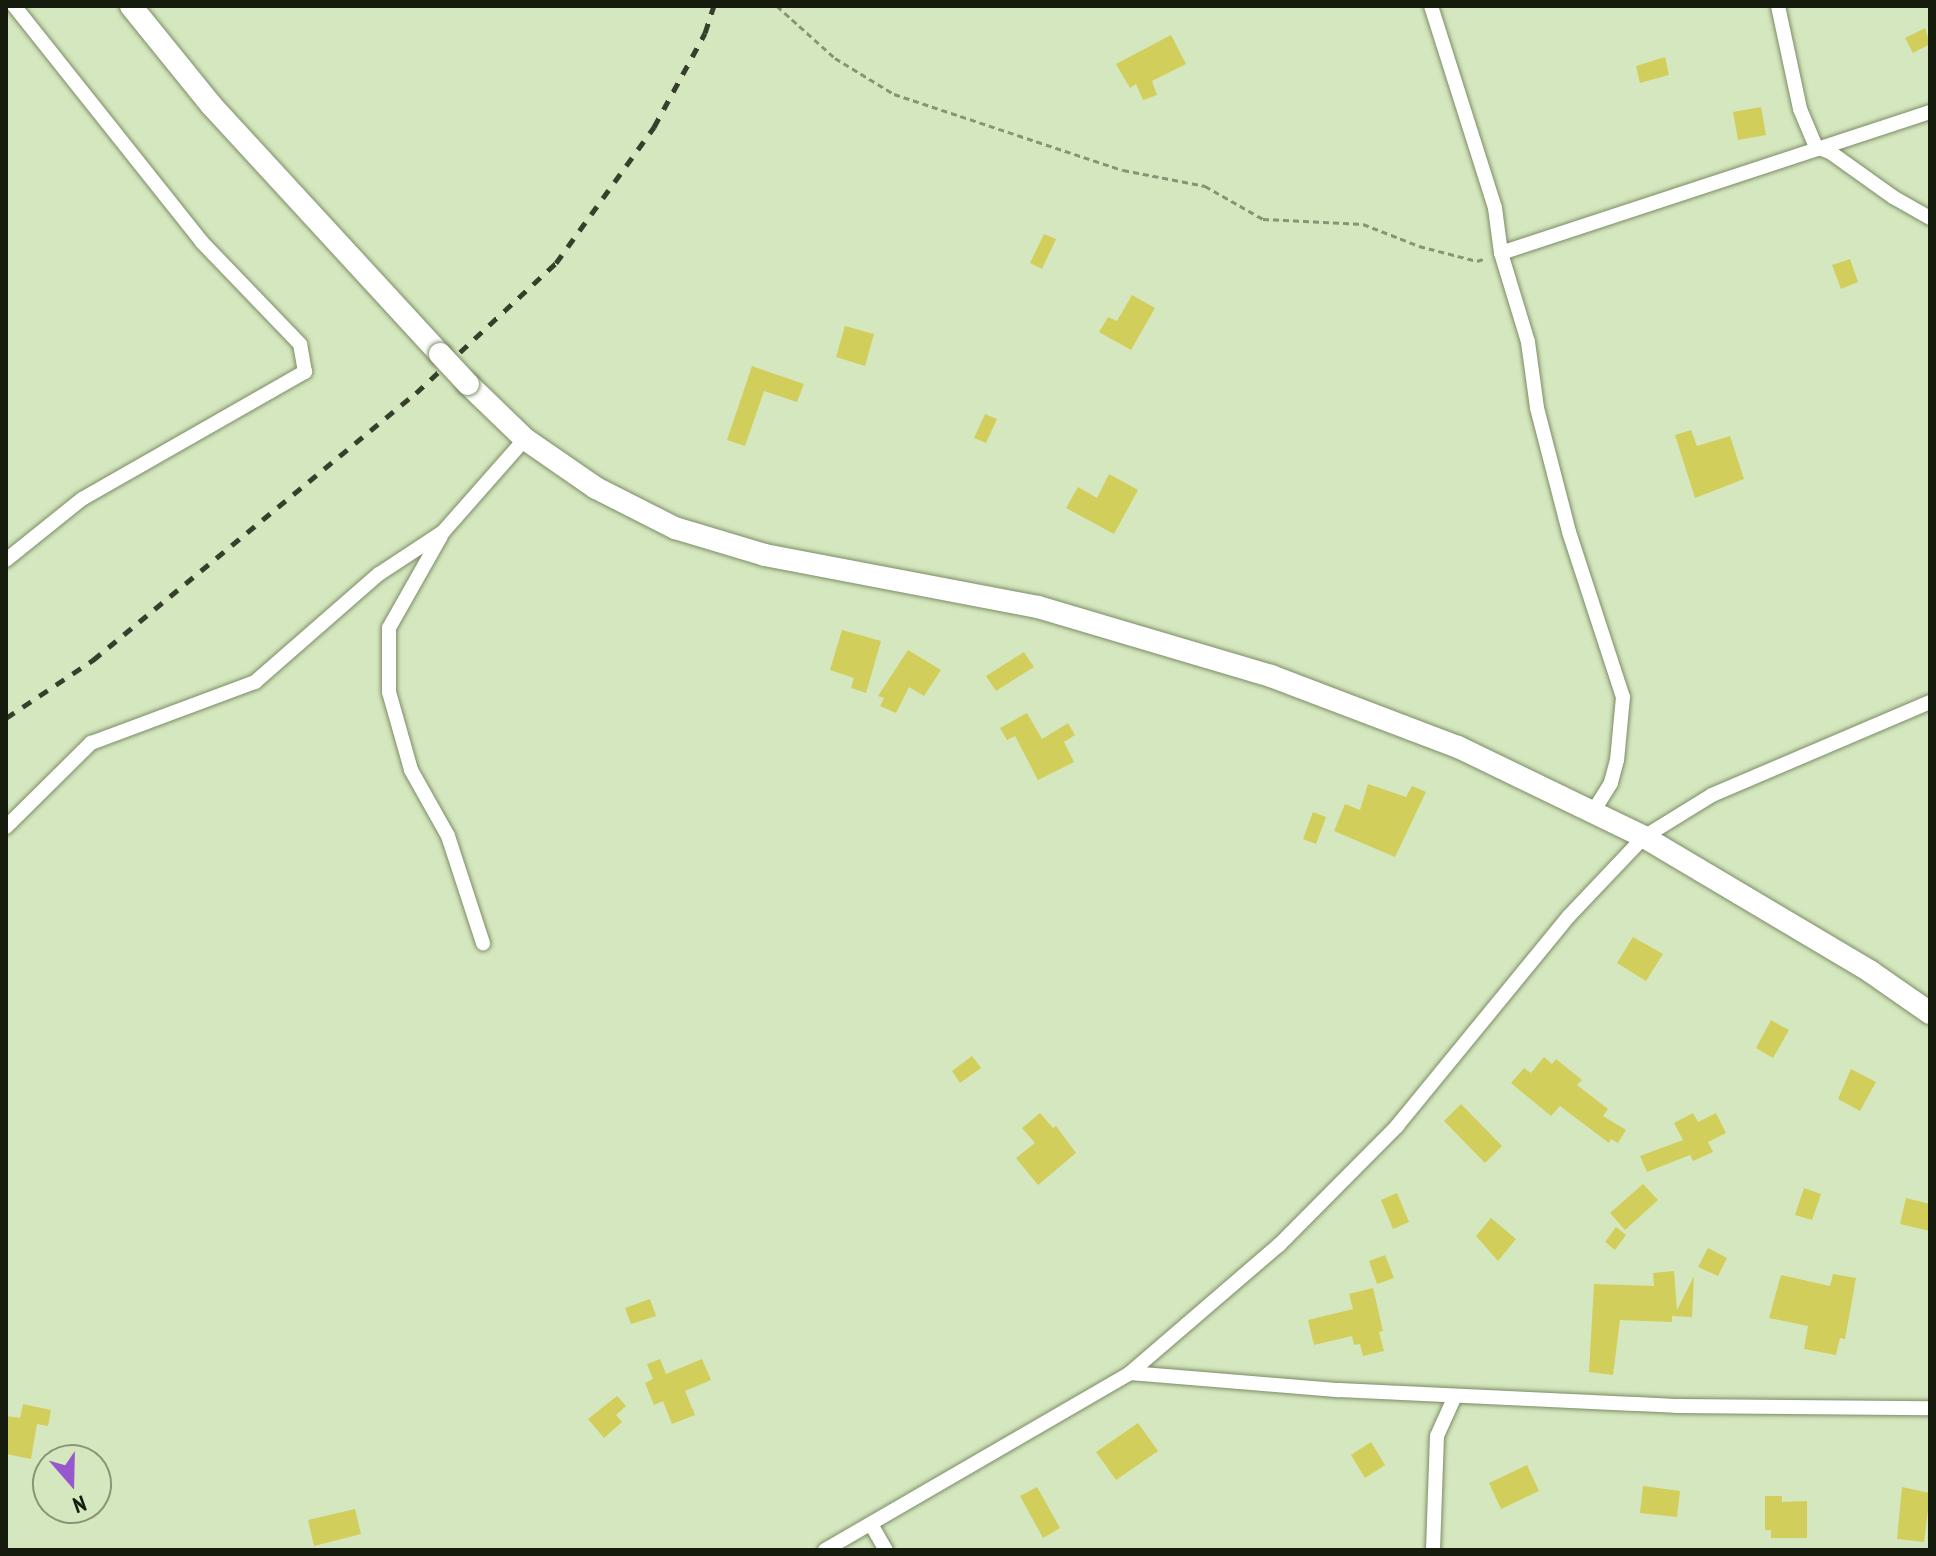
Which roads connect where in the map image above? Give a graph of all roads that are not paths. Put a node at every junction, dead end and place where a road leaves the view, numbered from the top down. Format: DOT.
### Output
graph roads {
  1 [pos="14,6"];
  2 [pos="131,6"];
  3 [pos="1431,6"];
  4 [pos="1778,6"];
  5 [pos="1930,112"];
  6 [pos="1816,147"];
  7 [pos="1930,218"];
  8 [pos="1501,253"];
  9 [pos="525,439"];
  10 [pos="443,532"];
  11 [pos="6,560"];
  12 [pos="1930,702"];
  13 [pos="1592,814"];
  14 [pos="6,827"];
  15 [pos="1644,837"];
  16 [pos="483,943"];
  17 [pos="1930,1013"];
  18 [pos="1130,1373"];
  19 [pos="1455,1396"];
  20 [pos="1930,1408"];
  21 [pos="872,1526"];
  22 [pos="825,1550"];
  23 [pos="886,1550"];
  24 [pos="1433,1550"];
  1 -- 11 [label="street"];
  2 -- 9 [label="main road, bridge"];
  3 -- 8 [label="street"];
  4 -- 6 [label="street"];
  5 -- 6 [label="street"];
  6 -- 7 [label="street"];
  6 -- 8 [label="street"];
  8 -- 13 [label="street"];
  9 -- 10 [label="street"];
  9 -- 13 [label="main road"];
  10 -- 14 [label="street"];
  10 -- 16 [label="street"];
  12 -- 15 [label="street"];
  13 -- 15 [label="main road"];
  15 -- 17 [label="main road"];
  15 -- 18 [label="street"];
  18 -- 19 [label="street"];
  18 -- 21 [label="street"];
  19 -- 20 [label="street"];
  19 -- 24 [label="street"];
  21 -- 22 [label="street"];
  21 -- 23 [label="street"];
}
